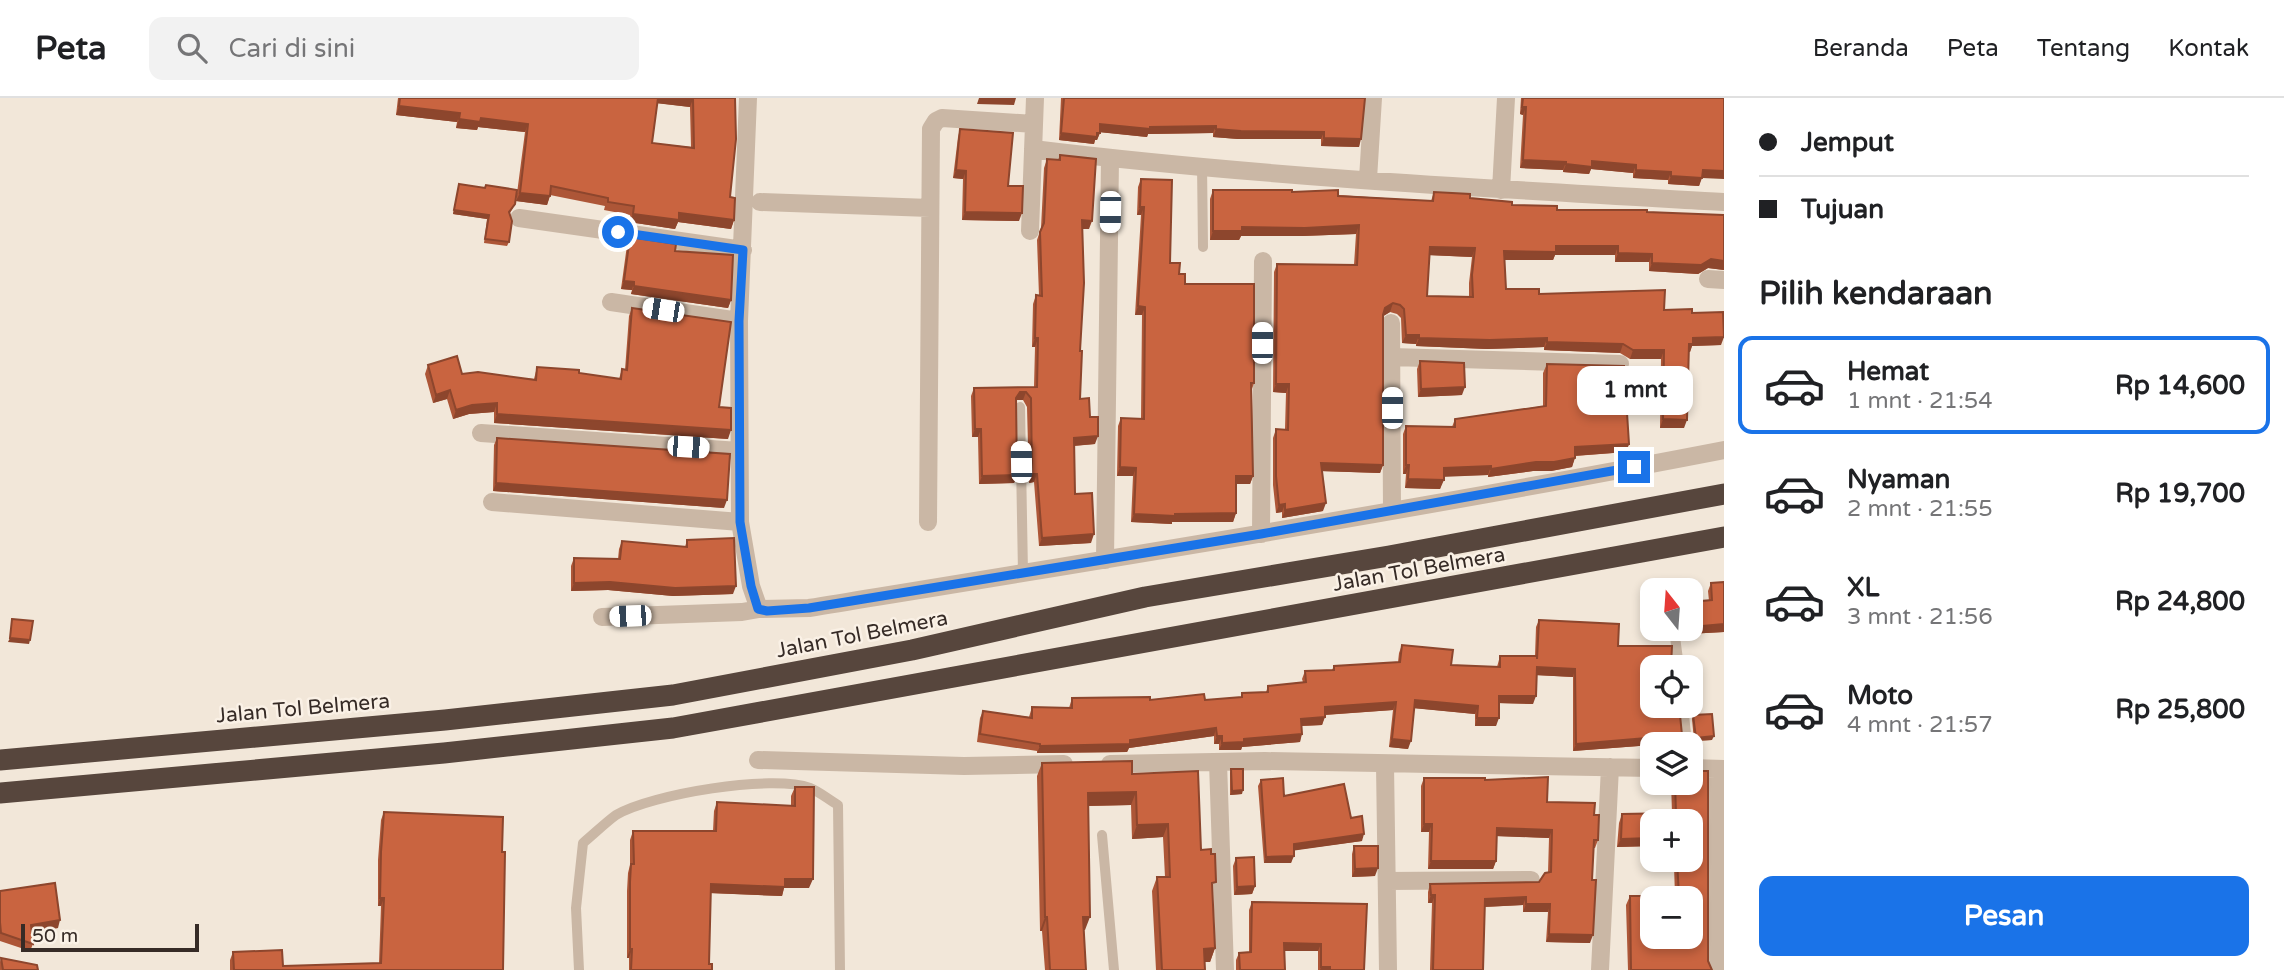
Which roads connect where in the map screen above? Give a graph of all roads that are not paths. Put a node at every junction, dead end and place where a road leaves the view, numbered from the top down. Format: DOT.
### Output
graph roads {
  1 [pos="748,98"];
  2 [pos="1035,98"];
  3 [pos="1373,98"];
  4 [pos="1506,98"];
  5 [pos="1034,124"];
  6 [pos="1032,149"];
  7 [pos="1110,158"];
  8 [pos="1202,166"];
  9 [pos="1368,179"];
  10 [pos="1501,190"];
  11 [pos="760,202"];
  12 [pos="1724,202"];
  13 [pos="930,208"];
  14 [pos="519,218"];
  15 [pos="1030,231"];
  16 [pos="1203,247"];
  17 [pos="743,250"];
  18 [pos="1263,261"];
  19 [pos="611,302"];
  20 [pos="739,321"];
  21 [pos="1391,323"];
  22 [pos="1392,357"];
  23 [pos="1620,364"];
  24 [pos="1020,407"];
  25 [pos="481,433"];
  26 [pos="1724,450"];
  27 [pos="739,451"];
  28 [pos="1724,494"];
  29 [pos="492,502"];
  30 [pos="1392,511"];
  31 [pos="740,522"];
  32 [pos="928,522"];
  33 [pos="1261,534"];
  34 [pos="1724,537"];
  35 [pos="1104,560"];
  36 [pos="1023,572"];
  37 [pos="758,609"];
  38 [pos="602,617"];
  39 [pos="0,760"];
  40 [pos="758,760"];
  41 [pos="1218,762"];
  42 [pos="1385,765"];
  43 [pos="1610,767"];
  44 [pos="1640,768"];
  45 [pos="1720,769"];
  46 [pos="0,793"];
  47 [pos="1102,835"];
  48 [pos="1531,880"];
  49 [pos="1387,881"];
  50 [pos="579,970"];
  51 [pos="840,970"];
  52 [pos="1114,970"];
  53 [pos="1225,970"];
  54 [pos="1388,970"];
  55 [pos="1600,970"];
  56 [pos="1716,970"];
  1 -- 17 [label="street"];
  2 -- 5 [label="street"];
  3 -- 9 [label="street"];
  4 -- 10 [label="street"];
  5 -- 6 [label="street"];
  5 -- 13 [label="street"];
  6 -- 7 [label="street"];
  6 -- 15 [label="street"];
  7 -- 8 [label="street"];
  7 -- 35 [label="street"];
  8 -- 9 [label="street"];
  8 -- 16 [label="lane"];
  9 -- 10 [label="street"];
  10 -- 12 [label="street"];
  11 -- 13 [label="street"];
  13 -- 32 [label="street"];
  14 -- 17 [label="street"];
  17 -- 20 [label="street"];
  18 -- 33 [label="street"];
  19 -- 20 [label="street"];
  20 -- 27 [label="street"];
  21 -- 22 [label="street"];
  22 -- 23 [label="street"];
  22 -- 30 [label="street"];
  24 -- 36 [label="lane"];
  25 -- 27 [label="street"];
  26 -- 30 [label="street"];
  27 -- 31 [label="street"];
  28 -- 39 [label="highway, Jalan Tol Belmera"];
  29 -- 31 [label="street"];
  30 -- 33 [label="street"];
  31 -- 37 [label="street"];
  33 -- 35 [label="street"];
  34 -- 46 [label="highway, Jalan Tol Belmera"];
  35 -- 36 [label="street"];
  36 -- 37 [label="street"];
  37 -- 38 [label="street"];
  40 -- 41 [label="street"];
  41 -- 42 [label="street"];
  41 -- 53 [label="street"];
  42 -- 43 [label="street"];
  42 -- 49 [label="street"];
  43 -- 44 [label="street"];
  43 -- 55 [label="street"];
  45 -- 56 [label="street"];
  47 -- 52 [label="lane"];
  48 -- 49 [label="street"];
  49 -- 54 [label="street"];
  50 -- 51 [label="lane"];
}
